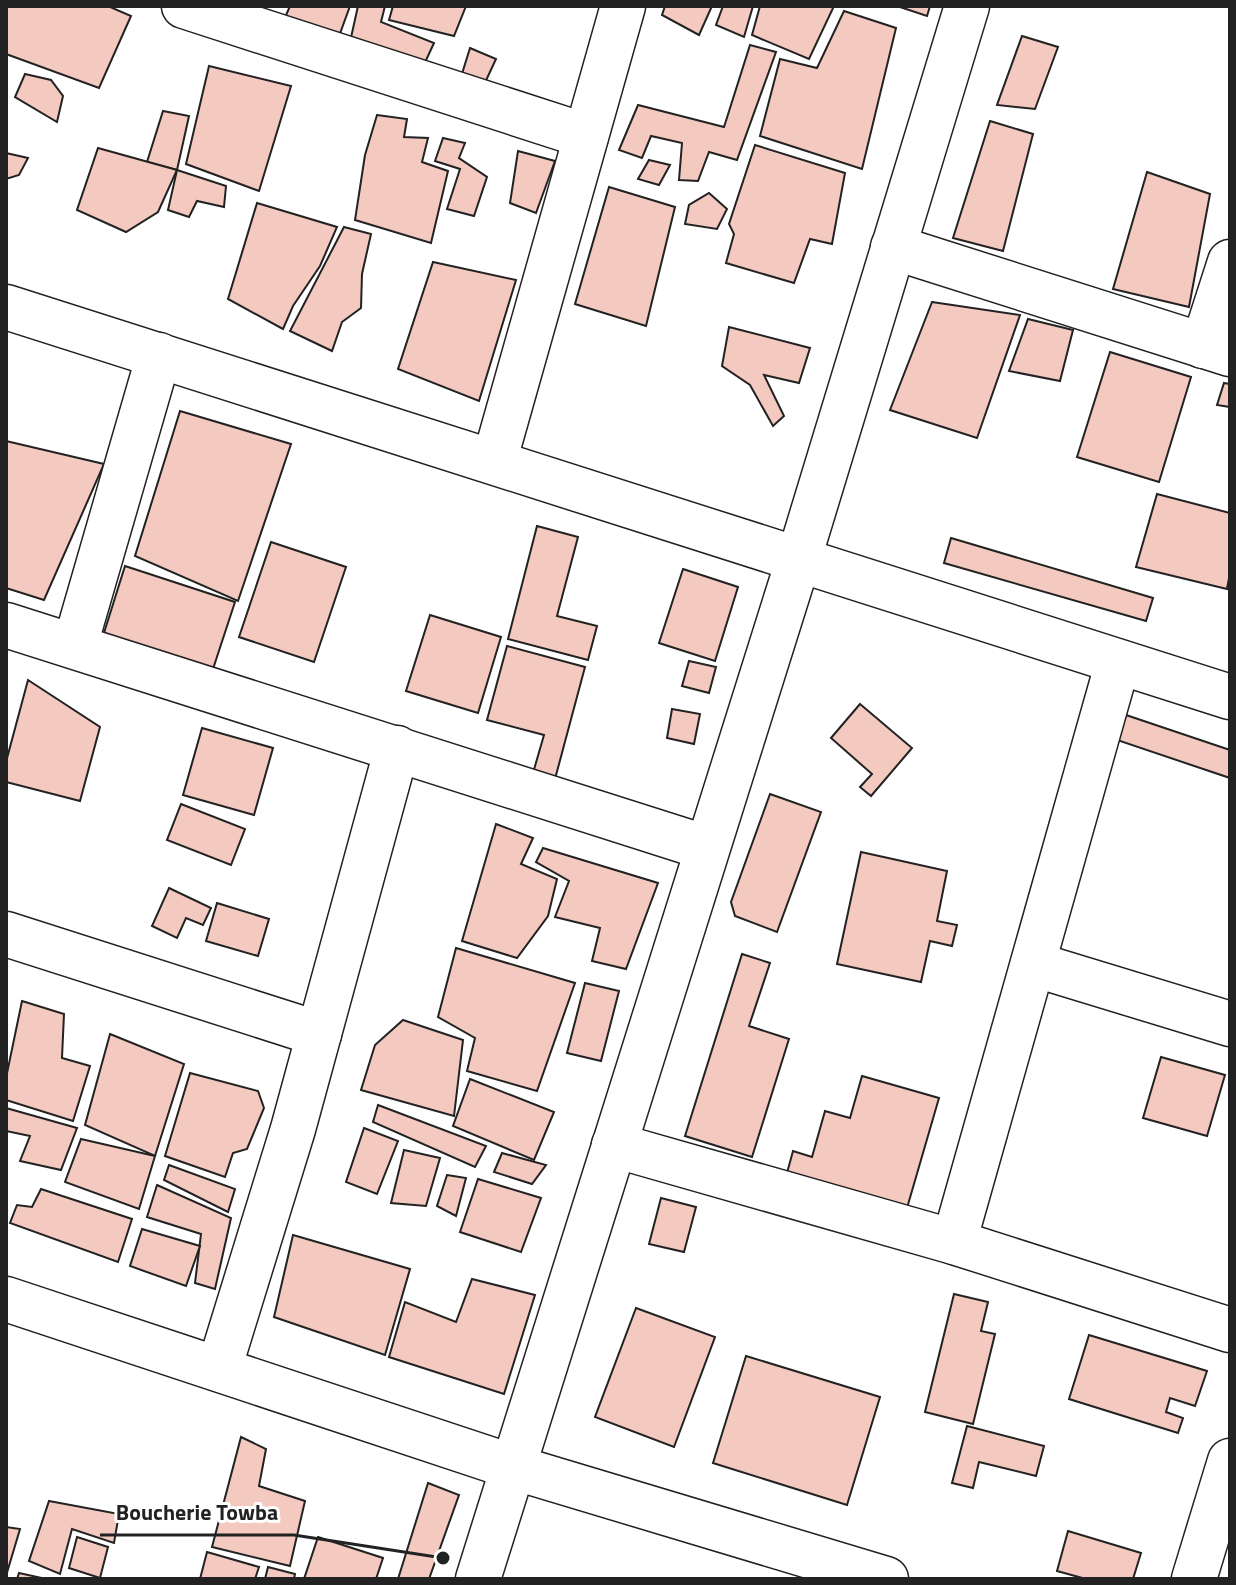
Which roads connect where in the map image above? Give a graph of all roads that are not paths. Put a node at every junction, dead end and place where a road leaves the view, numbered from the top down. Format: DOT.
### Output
graph roads {
  1 [pos="184,6"];
  2 [pos="623,6"];
  3 [pos="967,6"];
  4 [pos="586,136"];
  5 [pos="893,247"];
  6 [pos="1230,262"];
  7 [pos="6,307"];
  8 [pos="1217,350"];
  9 [pos="159,355"];
  10 [pos="494,462"];
  11 [pos="799,558"];
  12 [pos="6,625"];
  13 [pos="75,645"];
  14 [pos="1118,662"];
  15 [pos="1230,697"];
  16 [pos="397,748"];
  17 [pos="707,848"];
  18 [pos="6,934"];
  19 [pos="1033,964"];
  20 [pos="1230,1024"];
  21 [pos="319,1034"];
  22 [pos="614,1145"];
  23 [pos="954,1242"];
  24 [pos="6,1299"];
  25 [pos="1230,1330"];
  26 [pos="219,1369"];
  27 [pos="1230,1461"];
  28 [pos="513,1467"];
  29 [pos="828,1571"];
  30 [pos="478,1579"];
  31 [pos="886,1579"];
  32 [pos="1194,1579"];
  1 -- 4 [label="street"];
  2 -- 4 [label="street"];
  3 -- 5 [label="street"];
  4 -- 10 [label="street"];
  5 -- 8 [label="street"];
  5 -- 11 [label="street"];
  6 -- 8 [label="street"];
  7 -- 9 [label="street"];
  9 -- 10 [label="street"];
  9 -- 13 [label="street"];
  10 -- 11 [label="street"];
  11 -- 14 [label="street"];
  11 -- 17 [label="street"];
  12 -- 13 [label="street"];
  13 -- 16 [label="street"];
  14 -- 15 [label="street"];
  14 -- 19 [label="street"];
  16 -- 17 [label="street"];
  16 -- 21 [label="street"];
  17 -- 22 [label="street"];
  18 -- 21 [label="street"];
  19 -- 20 [label="street"];
  19 -- 23 [label="street"];
  21 -- 26 [label="street"];
  22 -- 23 [label="street"];
  22 -- 28 [label="street"];
  23 -- 25 [label="street"];
  24 -- 26 [label="street"];
  26 -- 28 [label="street"];
  27 -- 32 [label="street"];
  28 -- 29 [label="street"];
  28 -- 30 [label="street"];
  29 -- 31 [label="street"];
}
